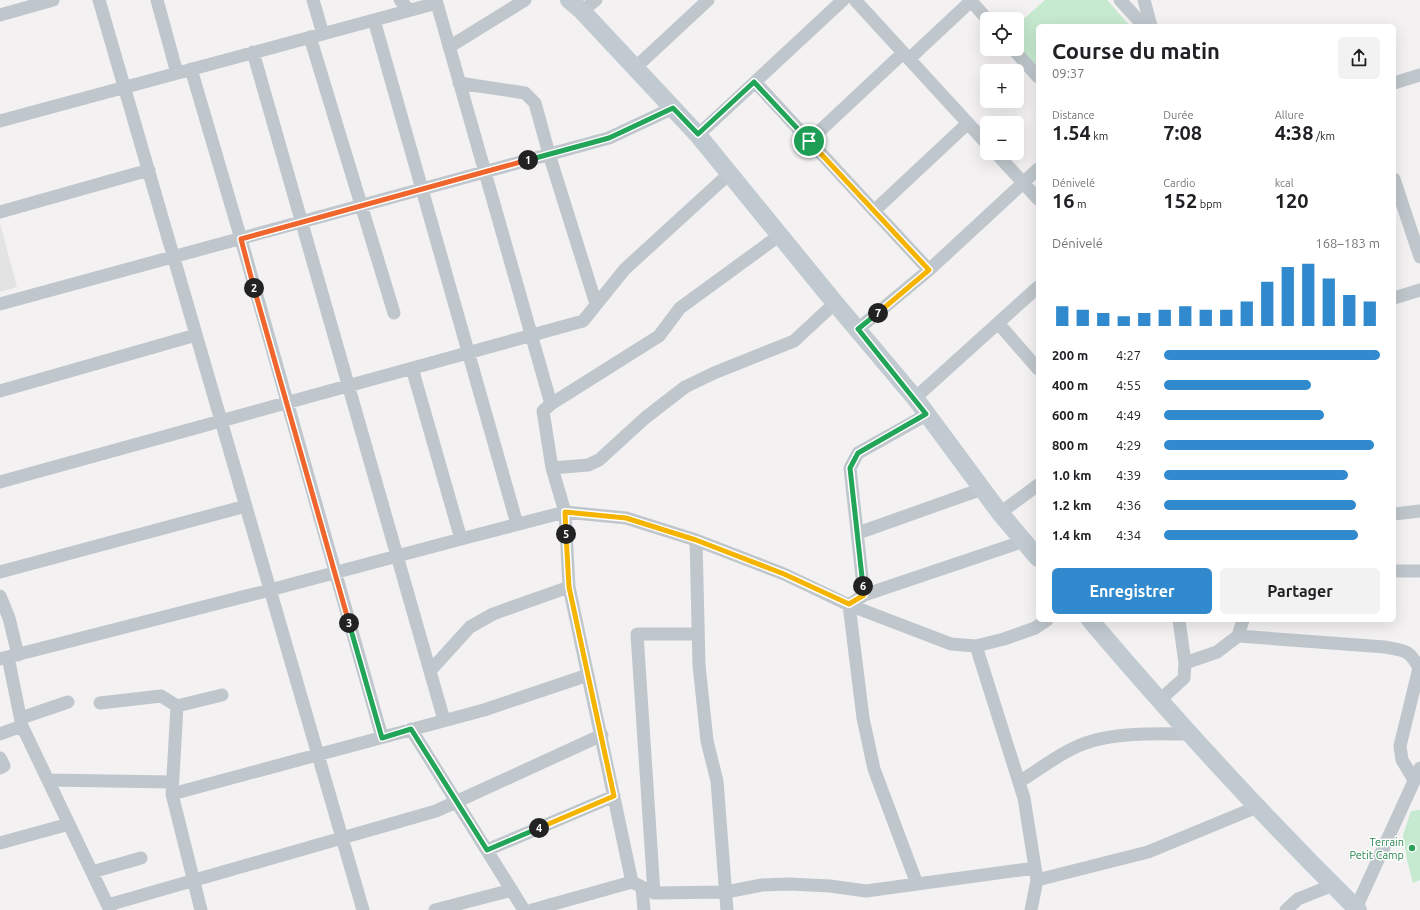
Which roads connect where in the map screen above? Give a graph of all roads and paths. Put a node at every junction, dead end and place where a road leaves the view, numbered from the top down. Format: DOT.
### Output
graph roads {
  1 [pos="53,0"];
  2 [pos="99,0"];
  3 [pos="157,0"];
  4 [pos="313,0"];
  5 [pos="525,0"];
  6 [pos="708,0"];
  7 [pos="843,0"];
  8 [pos="854,0"];
  9 [pos="972,0"];
  10 [pos="1120,0"];
  11 [pos="1144,0"];
  12 [pos="437,1"];
  13 [pos="582,4"];
  14 [pos="405,5"];
  15 [pos="981,12"];
  16 [pos="0,15"];
  17 [pos="374,20"];
  18 [pos="1142,24"];
  19 [pos="1150,24"];
  20 [pos="316,35"];
  21 [pos="449,47"];
  22 [pos="253,52"];
  23 [pos="906,56"];
  24 [pos="1019,56"];
  25 [pos="636,67"];
  26 [pos="191,69"];
  27 [pos="177,73"];
  28 [pos="1036,75"];
  29 [pos="1420,75"];
  30 [pos="754,82"];
  31 [pos="1396,82"];
  32 [pos="460,83"];
  33 [pos="125,88"];
  34 [pos="673,108"];
  35 [pos="0,121"];
  36 [pos="968,123"];
  37 [pos="698,134"];
  38 [pos="980,136"];
  39 [pos="809,141"];
  40 [pos="549,154"];
  41 [pos="1002,160"];
  42 [pos="149,170"];
  43 [pos="1036,171"];
  44 [pos="485,172"];
  45 [pos="730,173"];
  46 [pos="1023,183"];
  47 [pos="1396,185"];
  48 [pos="422,189"];
  49 [pos="1036,197"];
  50 [pos="361,206"];
  51 [pos="874,211"];
  52 [pos="0,212"];
  53 [pos="302,222"];
  54 [pos="780,235"];
  55 [pos="241,239"];
  56 [pos="174,257"];
  57 [pos="1420,257"];
  58 [pos="929,270"];
  59 [pos="1036,289"];
  60 [pos="1420,290"];
  61 [pos="1396,297"];
  62 [pos="835,303"];
  63 [pos="0,304"];
  64 [pos="596,304"];
  65 [pos="394,313"];
  66 [pos="998,323"];
  67 [pos="858,329"];
  68 [pos="196,335"];
  69 [pos="530,335"];
  70 [pos="468,352"];
  71 [pos="1036,367"];
  72 [pos="412,368"];
  73 [pos="348,386"];
  74 [pos="0,390"];
  75 [pos="915,398"];
  76 [pos="286,403"];
  77 [pos="551,404"];
  78 [pos="926,414"];
  79 [pos="221,421"];
  80 [pos="552,468"];
  81 [pos="0,482"];
  82 [pos="1036,486"];
  83 [pos="982,489"];
  84 [pos="246,506"];
  85 [pos="1420,511"];
  86 [pos="565,512"];
  87 [pos="1000,513"];
  88 [pos="1396,514"];
  89 [pos="517,524"];
  90 [pos="858,533"];
  91 [pos="461,538"];
  92 [pos="696,540"];
  93 [pos="1024,541"];
  94 [pos="397,556"];
  95 [pos="1036,556"];
  96 [pos="1420,570"];
  97 [pos="1396,571"];
  98 [pos="0,572"];
  99 [pos="335,573"];
  100 [pos="569,587"];
  101 [pos="270,590"];
  102 [pos="864,595"];
  103 [pos="0,596"];
  104 [pos="849,604"];
  105 [pos="1044,622"];
  106 [pos="1092,622"];
  107 [pos="1179,622"];
  108 [pos="1243,622"];
  109 [pos="698,634"];
  110 [pos="1238,636"];
  111 [pos="976,646"];
  112 [pos="9,657"];
  113 [pos="1185,663"];
  114 [pos="430,671"];
  115 [pos="588,675"];
  116 [pos="222,695"];
  117 [pos="1160,701"];
  118 [pos="68,702"];
  119 [pos="100,703"];
  120 [pos="177,706"];
  121 [pos="444,720"];
  122 [pos="22,722"];
  123 [pos="411,729"];
  124 [pos="0,734"];
  125 [pos="1190,734"];
  126 [pos="602,735"];
  127 [pos="382,738"];
  128 [pos="318,755"];
  129 [pos="0,758"];
  130 [pos="0,768"];
  131 [pos="1420,768"];
  132 [pos="48,780"];
  133 [pos="1414,780"];
  134 [pos="1019,782"];
  135 [pos="172,788"];
  136 [pos="614,796"];
  137 [pos="457,802"];
  138 [pos="1257,807"];
  139 [pos="69,824"];
  140 [pos="342,839"];
  141 [pos="0,843"];
  142 [pos="487,850"];
  143 [pos="141,858"];
  144 [pos="92,872"];
  145 [pos="1036,874"];
  146 [pos="193,881"];
  147 [pos="917,884"];
  148 [pos="1333,885"];
  149 [pos="643,888"];
  150 [pos="512,890"];
  151 [pos="726,892"];
  152 [pos="109,908"];
  153 [pos="1357,909"];
  154 [pos="201,910"];
  155 [pos="363,910"];
  156 [pos="434,910"];
  157 [pos="524,910"];
  158 [pos="532,910"];
  159 [pos="644,910"];
  160 [pos="727,910"];
  161 [pos="1031,910"];
  162 [pos="1286,910"];
  1 -- 16 [label="street"];
  2 -- 33 [label="street"];
  3 -- 27 [label="street"];
  4 -- 20 [label="street"];
  5 -- 21 [label="street"];
  6 -- 25 [label="street"];
  7 -- 30 [label="street"];
  8 -- 23 [label="street"];
  9 -- 15 [label="street"];
  9 -- 23 [label="street"];
  10 -- 18 [label="street"];
  11 -- 19 [label="street"];
  12 -- 14 [label="street"];
  12 -- 21 [label="street"];
  13 -- 25 [label="main road"];
  14 -- 17 [label="street"];
  17 -- 20 [label="street"];
  17 -- 48 [label="street"];
  20 -- 22 [label="street"];
  20 -- 50 [label="street"];
  21 -- 32 [label="street"];
  22 -- 26 [label="street"];
  22 -- 53 [label="street"];
  23 -- 36 [label="street"];
  23 -- 39 [label="street"];
  24 -- 28 [label="street"];
  25 -- 34 [label="main road"];
  26 -- 27 [label="street"];
  26 -- 55 [label="street"];
  27 -- 33 [label="street"];
  29 -- 31 [label="street"];
  30 -- 37 [label="street"];
  30 -- 39 [label="street"];
  32 -- 40 [label="street"];
  32 -- 44 [label="street"];
  33 -- 35 [label="street"];
  33 -- 42 [label="street"];
  34 -- 37 [label="main road"];
  34 -- 40 [label="street"];
  36 -- 38 [label="street"];
  36 -- 51 [label="street"];
  37 -- 45 [label="main road"];
  39 -- 51 [label="street"];
  40 -- 44 [label="street"];
  40 -- 64 [label="street"];
  41 -- 46 [label="street"];
  42 -- 52 [label="street"];
  42 -- 56 [label="street"];
  43 -- 46 [label="street"];
  44 -- 48 [label="street"];
  44 -- 69 [label="street"];
  45 -- 54 [label="main road"];
  45 -- 64 [label="street"];
  46 -- 49 [label="street"];
  46 -- 58 [label="street"];
  47 -- 57 [label="street"];
  48 -- 50 [label="street"];
  48 -- 70 [label="street"];
  50 -- 53 [label="street"];
  50 -- 65 [label="street"];
  51 -- 58 [label="street"];
  53 -- 55 [label="street"];
  53 -- 73 [label="street"];
  54 -- 62 [label="main road"];
  54 -- 77 [label="street"];
  55 -- 56 [label="street"];
  55 -- 76 [label="street"];
  56 -- 63 [label="street"];
  56 -- 68 [label="street"];
  58 -- 67 [label="street"];
  59 -- 66 [label="street"];
  60 -- 61 [label="street"];
  62 -- 67 [label="main road"];
  62 -- 80 [label="street"];
  64 -- 69 [label="street"];
  66 -- 71 [label="street"];
  66 -- 75 [label="street"];
  67 -- 75 [label="main road"];
  68 -- 74 [label="street"];
  68 -- 79 [label="street"];
  69 -- 70 [label="street"];
  69 -- 77 [label="street"];
  70 -- 72 [label="street"];
  70 -- 89 [label="street"];
  72 -- 73 [label="street"];
  72 -- 91 [label="street"];
  73 -- 76 [label="street"];
  73 -- 94 [label="street"];
  75 -- 78 [label="main road"];
  76 -- 79 [label="street"];
  76 -- 99 [label="street"];
  77 -- 80 [label="street"];
  78 -- 83 [label="main road"];
  78 -- 90 [label="street"];
  79 -- 81 [label="street"];
  79 -- 84 [label="street"];
  80 -- 86 [label="street"];
  82 -- 87 [label="street"];
  83 -- 87 [label="main road"];
  83 -- 90 [label="street"];
  84 -- 98 [label="street"];
  84 -- 101 [label="street"];
  85 -- 88 [label="street"];
  86 -- 89 [label="street"];
  86 -- 92 [label="street"];
  86 -- 100 [label="street"];
  87 -- 93 [label="main road"];
  89 -- 91 [label="street"];
  90 -- 102 [label="street"];
  91 -- 94 [label="street"];
  92 -- 104 [label="street"];
  92 -- 109 [label="street"];
  93 -- 95 [label="main road"];
  93 -- 102 [label="street"];
  94 -- 99 [label="street"];
  94 -- 114 [label="street"];
  96 -- 97 [label="street"];
  99 -- 101 [label="street"];
  99 -- 127 [label="street"];
  100 -- 114 [label="street"];
  100 -- 115 [label="street"];
  101 -- 112 [label="street"];
  101 -- 128 [label="street"];
  102 -- 104 [label="street"];
  103 -- 112 [label="street"];
  104 -- 111 [label="street"];
  104 -- 147 [label="street"];
  105 -- 111 [label="street"];
  106 -- 117 [label="main road"];
  107 -- 113 [label="street"];
  108 -- 110 [label="street"];
  109 -- 149 [label="street"];
  109 -- 151 [label="street"];
  110 -- 113 [label="street"];
  110 -- 133 [label="street"];
  111 -- 134 [label="street"];
  112 -- 122 [label="street"];
  113 -- 117 [label="street"];
  114 -- 121 [label="street"];
  115 -- 121 [label="street"];
  115 -- 126 [label="street"];
  116 -- 120 [label="street"];
  117 -- 125 [label="main road"];
  118 -- 122 [label="street"];
  119 -- 120 [label="street"];
  120 -- 135 [label="street"];
  121 -- 123 [label="street"];
  122 -- 124 [label="street"];
  122 -- 132 [label="street"];
  123 -- 127 [label="street"];
  123 -- 137 [label="street"];
  125 -- 134 [label="street"];
  125 -- 138 [label="main road"];
  126 -- 136 [label="street"];
  126 -- 137 [label="street"];
  127 -- 128 [label="street"];
  128 -- 135 [label="street"];
  128 -- 140 [label="street"];
  129 -- 130 [label="street"];
  131 -- 133 [label="street"];
  132 -- 135 [label="street"];
  132 -- 139 [label="street"];
  133 -- 153 [label="street"];
  134 -- 145 [label="street"];
  135 -- 146 [label="street"];
  136 -- 142 [label="street"];
  136 -- 149 [label="street"];
  137 -- 140 [label="street"];
  137 -- 142 [label="street"];
  138 -- 145 [label="street"];
  138 -- 148 [label="main road"];
  139 -- 141 [label="street"];
  139 -- 144 [label="street"];
  140 -- 146 [label="street"];
  140 -- 155 [label="street"];
  142 -- 150 [label="street"];
  143 -- 144 [label="street"];
  144 -- 152 [label="street"];
  145 -- 147 [label="street"];
  145 -- 161 [label="street"];
  146 -- 152 [label="street"];
  146 -- 154 [label="street"];
  147 -- 151 [label="street"];
  148 -- 153 [label="main road"];
  148 -- 162 [label="street"];
  149 -- 151 [label="street"];
  149 -- 158 [label="street"];
  149 -- 159 [label="street"];
  150 -- 156 [label="street"];
  150 -- 157 [label="street"];
  151 -- 160 [label="street"];
}
